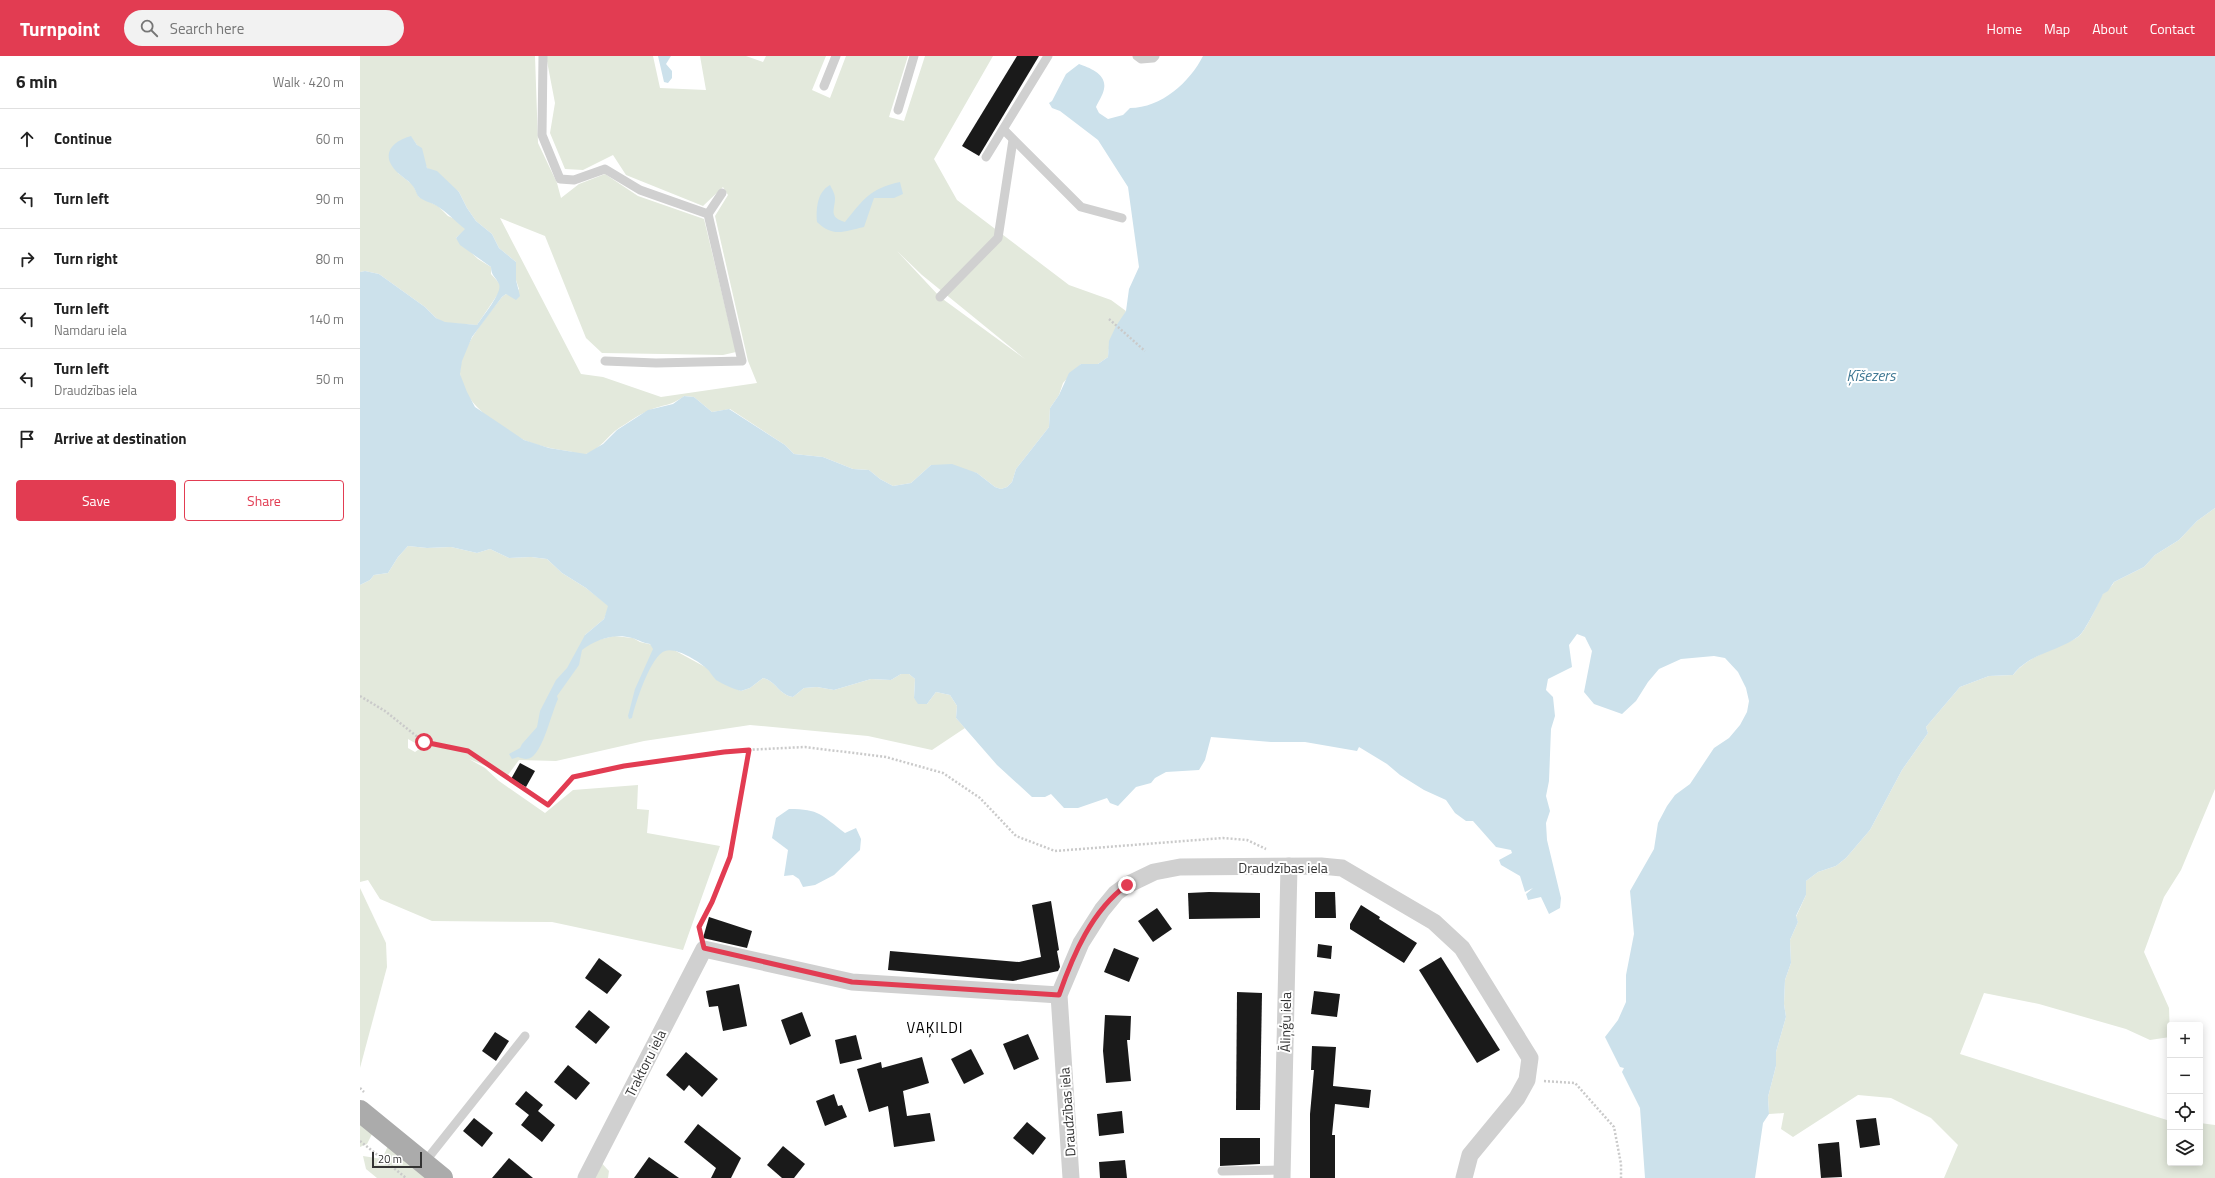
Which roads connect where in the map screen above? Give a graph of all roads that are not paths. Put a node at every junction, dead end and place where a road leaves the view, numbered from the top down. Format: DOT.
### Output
graph roads {
  1 [pos="543,56"];
  2 [pos="836,56"];
  3 [pos="914,56"];
  4 [pos="1048,56"];
  5 [pos="1137,56"];
  6 [pos="1155,56"];
  7 [pos="824,86"];
  8 [pos="898,110"];
  9 [pos="1004,130"];
  10 [pos="1013,140"];
  11 [pos="986,156"];
  12 [pos="722,194"];
  13 [pos="708,214"];
  14 [pos="1122,218"];
  15 [pos="940,297"];
  16 [pos="605,361"];
  17 [pos="1283,866"];
  18 [pos="1059,995"];
  19 [pos="525,1036"];
  20 [pos="360,1111"];
  21 [pos="424,1163"];
  22 [pos="1222,1171"];
  23 [pos="1282,1174"];
  24 [pos="442,1178"];
  25 [pos="586,1178"];
  26 [pos="1071,1178"];
  27 [pos="1464,1178"];
  1 -- 13 [label="lane"];
  2 -- 7 [label="lane"];
  3 -- 8 [label="lane"];
  4 -- 9 [label="lane"];
  5 -- 6 [label="lane"];
  9 -- 10 [label="lane"];
  9 -- 11 [label="lane"];
  10 -- 14 [label="lane"];
  10 -- 15 [label="lane"];
  12 -- 13 [label="lane"];
  13 -- 16 [label="lane"];
  17 -- 18 [label="street, Draudzības iela"];
  17 -- 23 [label="street, Āliņģu iela"];
  17 -- 27 [label="street, Draudzības iela"];
  18 -- 25 [label="street, Traktoru iela"];
  18 -- 26 [label="street, Draudzības iela"];
  19 -- 21 [label="lane"];
  20 -- 21 [label="main road"];
  21 -- 24 [label="main road"];
  22 -- 23 [label="lane"];
}
